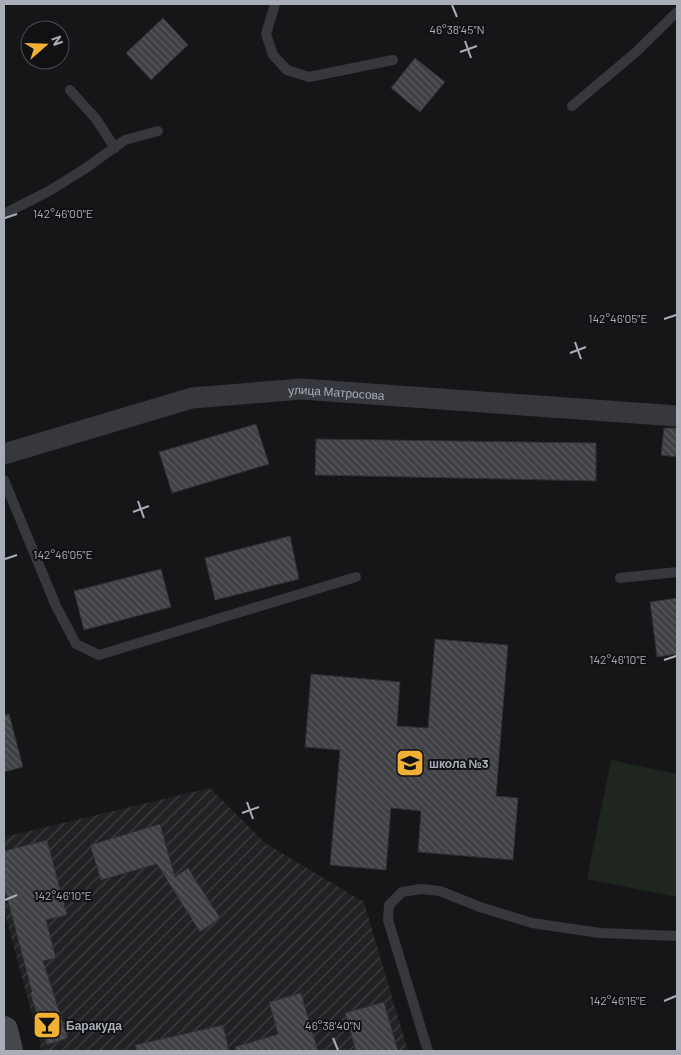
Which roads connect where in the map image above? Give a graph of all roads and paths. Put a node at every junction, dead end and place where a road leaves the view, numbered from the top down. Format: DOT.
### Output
graph roads {
  1 [pos="275,4"];
  2 [pos="677,12"];
  3 [pos="393,60"];
  4 [pos="70,90"];
  5 [pos="572,106"];
  6 [pos="158,131"];
  7 [pos="115,148"];
  8 [pos="4,214"];
  9 [pos="677,416"];
  10 [pos="4,454"];
  11 [pos="4,480"];
  12 [pos="677,572"];
  13 [pos="356,577"];
  14 [pos="620,578"];
  15 [pos="677,936"];
  16 [pos="4,1030"];
  17 [pos="10,1051"];
  18 [pos="428,1051"];
  1 -- 3 [label="lane"];
  2 -- 5 [label="lane"];
  4 -- 7 [label="lane"];
  6 -- 7 [label="lane"];
  7 -- 8 [label="lane"];
  9 -- 10 [label="street, улица Матросова"];
  11 -- 13 [label="lane"];
  12 -- 14 [label="lane"];
  15 -- 18 [label="lane"];
  16 -- 17 [label="main road"];
}
